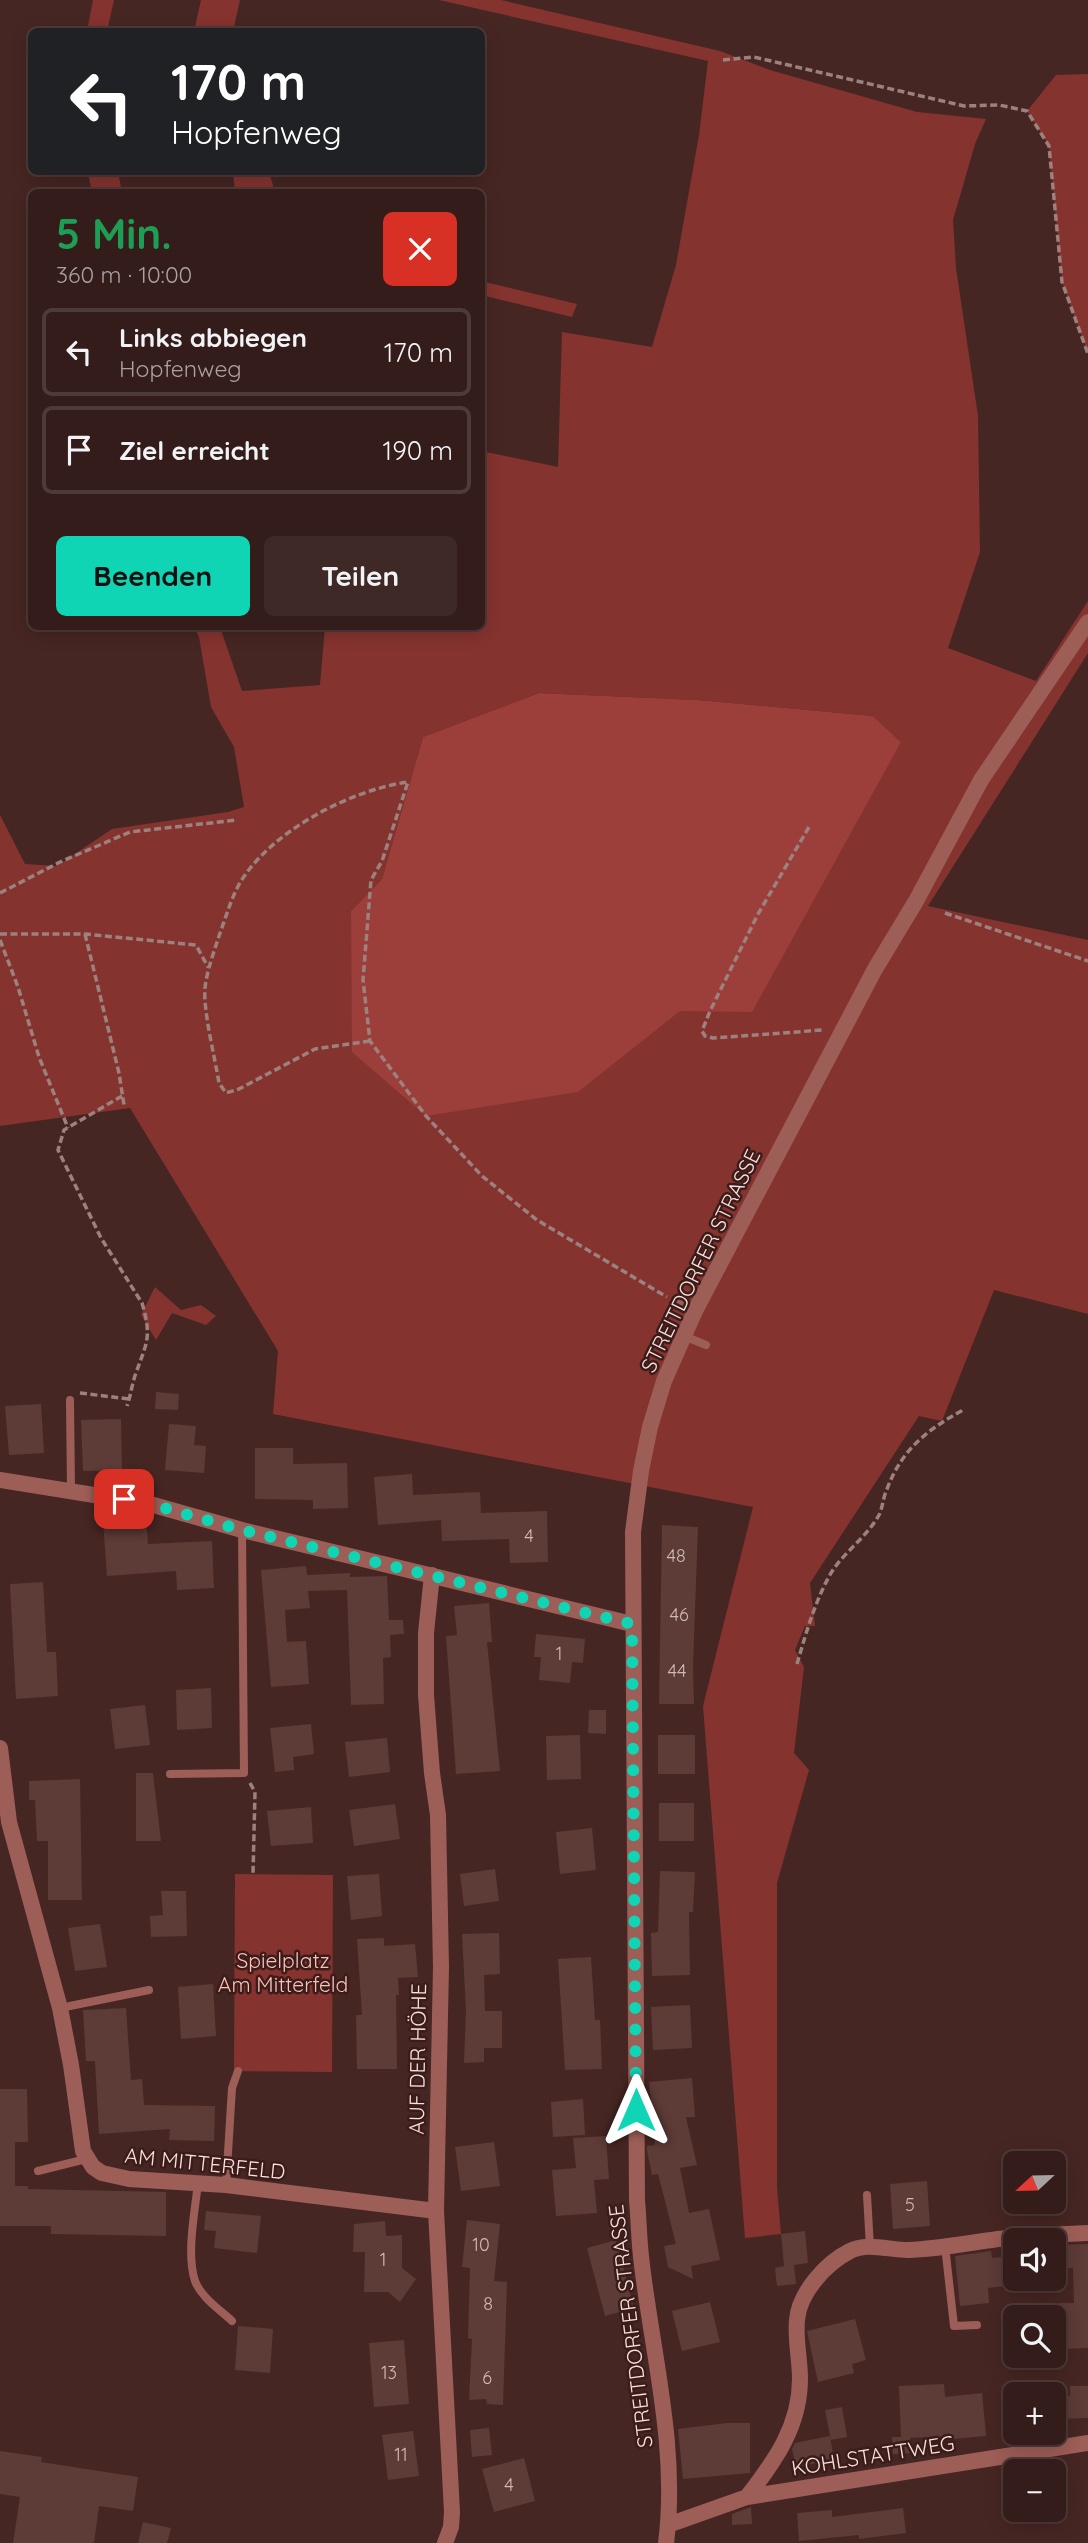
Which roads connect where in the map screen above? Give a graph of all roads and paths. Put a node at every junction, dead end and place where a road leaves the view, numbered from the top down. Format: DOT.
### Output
graph roads {
  1 [pos="723,60"];
  2 [pos="1088,354"];
  3 [pos="1088,622"];
  4 [pos="237,820"];
  5 [pos="809,827"];
  6 [pos="0,892"];
  7 [pos="945,913"];
  8 [pos="85,934"];
  9 [pos="0,937"];
  10 [pos="1088,961"];
  11 [pos="209,968"];
  12 [pos="847,1030"];
  13 [pos="370,1041"];
  14 [pos="122,1096"];
  15 [pos="124,1105"];
  16 [pos="68,1128"];
  17 [pos="677,1303"];
  18 [pos="695,1311"];
  19 [pos="684,1336"];
  20 [pos="706,1345"];
  21 [pos="130,1399"];
  22 [pos="70,1400"];
  23 [pos="127,1406"];
  24 [pos="963,1410"];
  25 [pos="0,1480"];
  26 [pos="71,1490"];
  27 [pos="242,1530"];
  28 [pos="432,1576"];
  29 [pos="632,1624"];
  30 [pos="797,1664"];
  31 [pos="0,1748"];
  32 [pos="244,1773"];
  33 [pos="170,1774"];
  34 [pos="253,1874"];
  35 [pos="149,1990"];
  36 [pos="60,2008"];
  37 [pos="238,2071"];
  38 [pos="86,2158"];
  39 [pos="38,2171"];
  40 [pos="198,2183"];
  41 [pos="226,2185"];
  42 [pos="867,2195"];
  43 [pos="436,2211"];
  44 [pos="1088,2234"];
  45 [pos="945,2246"];
  46 [pos="870,2247"];
  47 [pos="232,2320"];
  48 [pos="977,2325"];
  49 [pos="1088,2443"];
  50 [pos="747,2497"];
  51 [pos="668,2525"];
  52 [pos="445,2543"];
  53 [pos="666,2543"];
  1 -- 2 [label="path"];
  3 -- 12 [label="street, STREITDORFER STRASSE"];
  4 -- 6 [label="path"];
  5 -- 12 [label="path"];
  7 -- 10 [label="path"];
  8 -- 9 [label="path"];
  8 -- 11 [label="path"];
  8 -- 14 [label="path"];
  9 -- 16 [label="path"];
  11 -- 13 [label="path"];
  11 -- 13 [label="path"];
  12 -- 18 [label="street, STREITDORFER STRASSE"];
  13 -- 17 [label="path"];
  14 -- 15 [label="path"];
  14 -- 16 [label="path"];
  16 -- 21 [label="path"];
  17 -- 18 [label="lane"];
  18 -- 19 [label="street, STREITDORFER STRASSE"];
  19 -- 20 [label="lane"];
  19 -- 29 [label="street, STREITDORFER STRASSE"];
  21 -- 22 [label="path"];
  21 -- 23 [label="path"];
  22 -- 26 [label="lane"];
  24 -- 30 [label="path"];
  25 -- 26 [label="street"];
  26 -- 27 [label="street"];
  27 -- 28 [label="street"];
  27 -- 32 [label="lane"];
  28 -- 29 [label="street"];
  28 -- 43 [label="street, AUF DER HÖHE"];
  29 -- 51 [label="street, STREITDORFER STRASSE"];
  31 -- 36 [label="street"];
  32 -- 33 [label="lane"];
  32 -- 34 [label="path"];
  35 -- 36 [label="lane"];
  36 -- 38 [label="street"];
  37 -- 41 [label="lane"];
  38 -- 39 [label="lane"];
  38 -- 40 [label="street, AM MITTERFELD"];
  40 -- 41 [label="street, AM MITTERFELD"];
  40 -- 47 [label="lane"];
  41 -- 43 [label="street, AM MITTERFELD"];
  42 -- 46 [label="lane"];
  43 -- 52 [label="street, AUF DER HÖHE"];
  44 -- 45 [label="street"];
  45 -- 46 [label="street"];
  45 -- 48 [label="lane"];
  46 -- 50 [label="street"];
  49 -- 50 [label="street, KOHLSTATTWEG"];
  50 -- 51 [label="street, KOHLSTATTWEG"];
  51 -- 53 [label="street, STREITDORFER STRASSE"];
}
